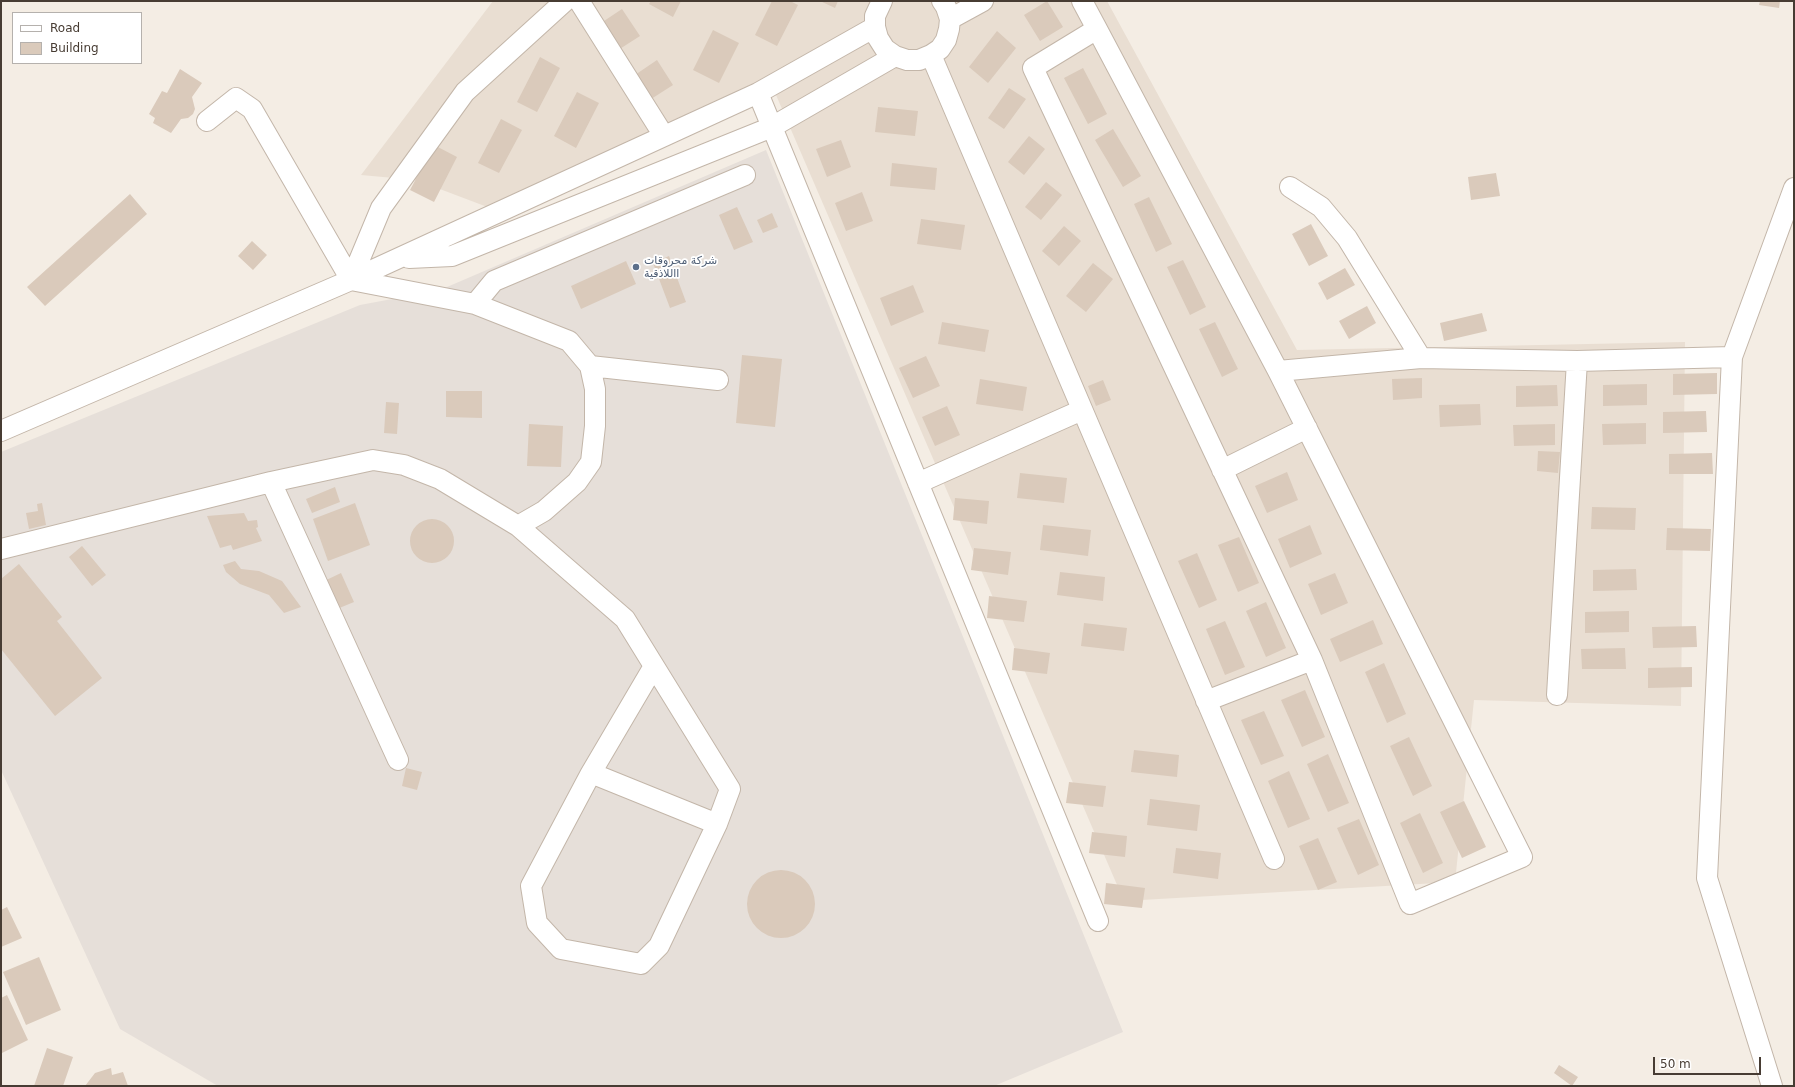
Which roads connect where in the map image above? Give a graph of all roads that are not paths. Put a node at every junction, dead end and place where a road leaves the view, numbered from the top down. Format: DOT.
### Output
graph roads {
  1 [pos="565,1"];
  2 [pos="579,1"];
  3 [pos="882,1"];
  4 [pos="983,1"];
  5 [pos="1082,1"];
  6 [pos="946,10"];
  7 [pos="875,27"];
  8 [pos="1097,29"];
  9 [pos="931,55"];
  10 [pos="895,56"];
  11 [pos="758,93"];
  12 [pos="207,121"];
  13 [pos="772,127"];
  14 [pos="664,136"];
  15 [pos="744,175"];
  16 [pos="1290,187"];
  17 [pos="1794,188"];
  18 [pos="398,258"];
  19 [pos="351,280"];
  20 [pos="475,304"];
  21 [pos="1732,357"];
  22 [pos="1421,358"];
  23 [pos="1578,361"];
  24 [pos="590,366"];
  25 [pos="1278,371"];
  26 [pos="718,380"];
  27 [pos="1082,410"];
  28 [pos="1307,428"];
  29 [pos="1,431"];
  30 [pos="1222,470"];
  31 [pos="271,482"];
  32 [pos="918,483"];
  33 [pos="518,526"];
  34 [pos="1,549"];
  35 [pos="1312,660"];
  36 [pos="654,666"];
  37 [pos="1557,695"];
  38 [pos="1206,701"];
  39 [pos="398,760"];
  40 [pos="591,773"];
  41 [pos="716,824"];
  42 [pos="1274,859"];
  43 [pos="1098,921"];
  44 [pos="1772,1086"];
  1 -- 19 [label="street"];
  2 -- 14 [label="street"];
  3 -- 7 [label="street"];
  4 -- 6 [label="street"];
  5 -- 8 [label="street"];
  6 -- 9 [label="street"];
  7 -- 10 [label="street"];
  7 -- 11 [label="street"];
  8 -- 25 [label="street"];
  8 -- 30 [label="street"];
  9 -- 10 [label="street"];
  9 -- 27 [label="street"];
  10 -- 13 [label="street"];
  11 -- 13 [label="street"];
  11 -- 14 [label="street"];
  12 -- 19 [label="street"];
  13 -- 18 [label="street"];
  13 -- 32 [label="street"];
  14 -- 18 [label="street"];
  15 -- 20 [label="street"];
  16 -- 22 [label="street"];
  17 -- 21 [label="street"];
  18 -- 19 [label="street"];
  19 -- 20 [label="street"];
  19 -- 29 [label="street"];
  20 -- 24 [label="street"];
  21 -- 23 [label="street"];
  21 -- 44 [label="street"];
  22 -- 23 [label="street"];
  22 -- 25 [label="street"];
  23 -- 37 [label="street"];
  24 -- 26 [label="street"];
  24 -- 33 [label="street"];
  25 -- 28 [label="street"];
  27 -- 32 [label="street"];
  27 -- 38 [label="street"];
  28 -- 30 [label="street"];
  28 -- 35 [label="street"];
  30 -- 35 [label="street"];
  31 -- 33 [label="street"];
  31 -- 34 [label="street"];
  31 -- 39 [label="street"];
  32 -- 43 [label="street"];
  33 -- 36 [label="street"];
  35 -- 38 [label="street"];
  36 -- 40 [label="street"];
  36 -- 41 [label="street"];
  38 -- 42 [label="street"];
  40 -- 41 [label="street"];
  40 -- 41 [label="street"];
}
